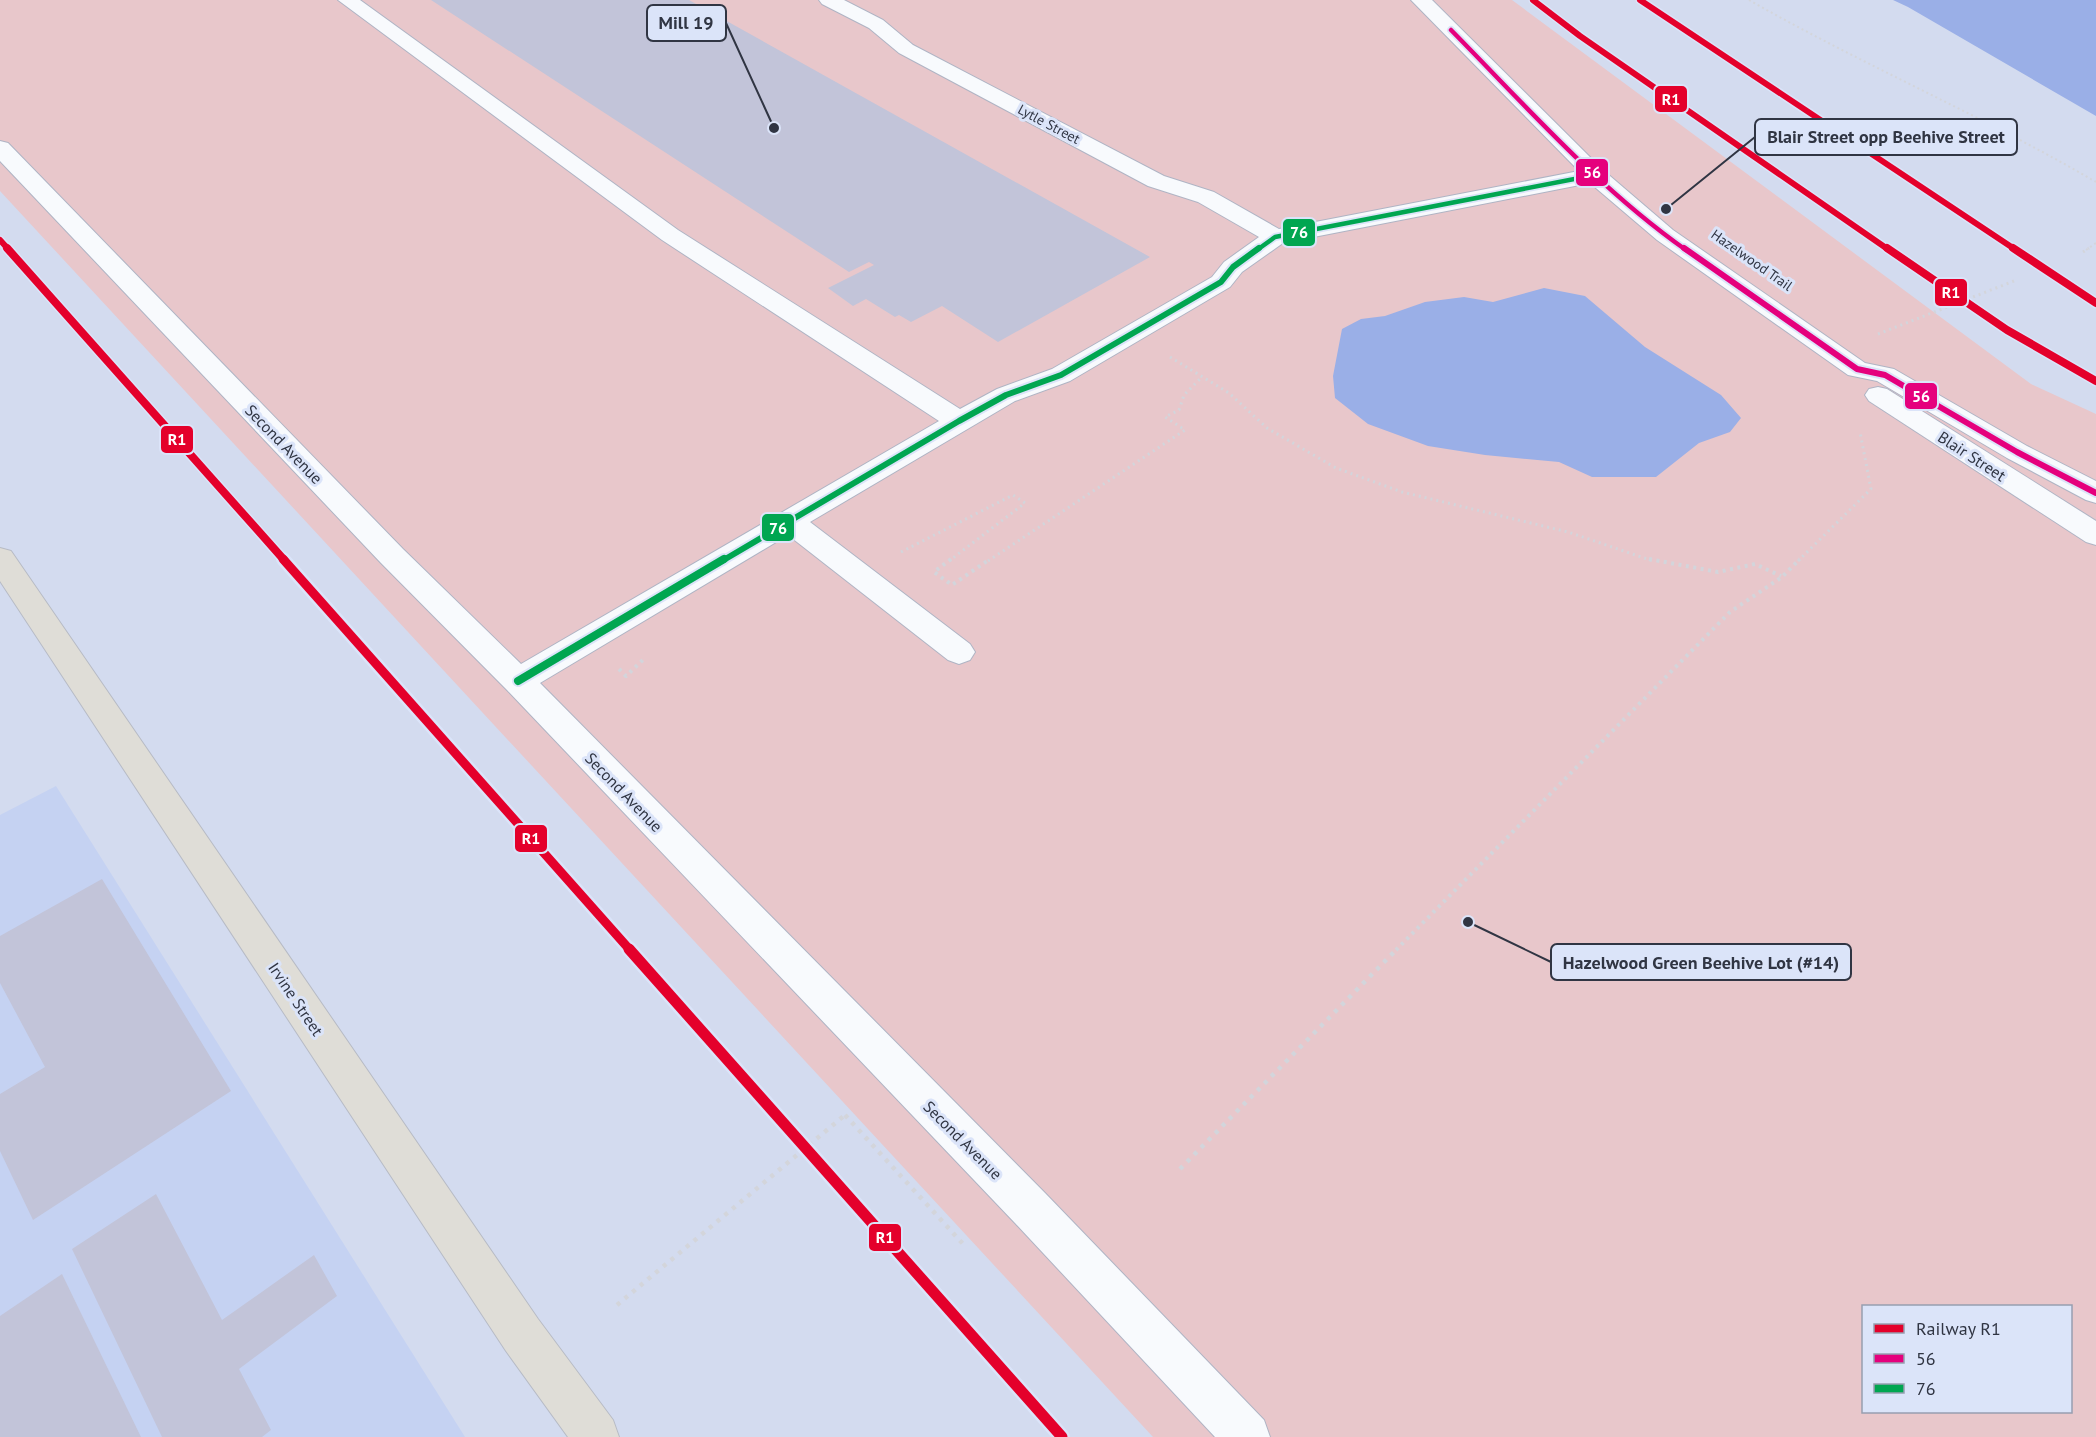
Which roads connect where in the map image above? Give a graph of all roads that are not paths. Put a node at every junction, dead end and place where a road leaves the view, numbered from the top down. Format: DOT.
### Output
graph roads {
  1 [pos="348,0"];
  2 [pos="829,0"];
  3 [pos="1421,0"];
  4 [pos="0,148"];
  5 [pos="1595,175"];
  6 [pos="1275,237"];
  7 [pos="1857,369"];
  8 [pos="959,421"];
  9 [pos="2096,493"];
  10 [pos="790,522"];
  11 [pos="2096,535"];
  12 [pos="0,558"];
  13 [pos="959,652"];
  14 [pos="518,681"];
  15 [pos="596,1437"];
  16 [pos="1247,1437"];
  1 -- 8 [label="street"];
  2 -- 6 [label="street, Lytle Street"];
  3 -- 5 [label="street, Blair Street"];
  4 -- 14 [label="street, Second Avenue"];
  5 -- 6 [label="street"];
  5 -- 7 [label="street, Blair Street"];
  6 -- 8 [label="street"];
  7 -- 9 [label="street, Blair Street"];
  7 -- 11 [label="street, Blair Street"];
  8 -- 10 [label="street"];
  10 -- 13 [label="street"];
  10 -- 14 [label="street"];
  12 -- 15 [label="main road, Irvine Street"];
  14 -- 16 [label="street, Second Avenue"];
}
